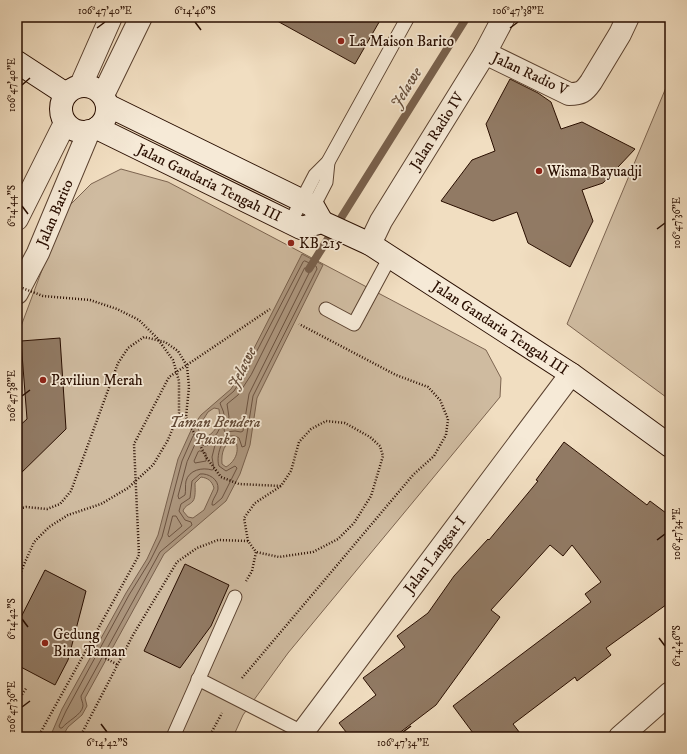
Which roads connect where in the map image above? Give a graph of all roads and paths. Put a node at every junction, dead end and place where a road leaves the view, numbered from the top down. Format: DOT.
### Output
graph roads {
  1 [pos="110,17"];
  2 [pos="141,17"];
  3 [pos="408,17"];
  4 [pos="504,17"];
  5 [pos="628,17"];
  6 [pos="485,53"];
  7 [pos="17,62"];
  8 [pos="73,90"];
  9 [pos="105,100"];
  10 [pos="65,123"];
  11 [pos="93,130"];
  12 [pos="317,213"];
  13 [pos="17,219"];
  14 [pos="370,244"];
  15 [pos="390,257"];
  16 [pos="17,286"];
  17 [pos="17,293"];
  18 [pos="270,309"];
  19 [pos="326,309"];
  20 [pos="299,324"];
  21 [pos="187,366"];
  22 [pos="571,374"];
  23 [pos="670,446"];
  24 [pos="281,486"];
  25 [pos="17,509"];
  26 [pos="248,541"];
  27 [pos="256,552"];
  28 [pos="17,583"];
  29 [pos="236,597"];
  30 [pos="87,648"];
  31 [pos="118,664"];
  32 [pos="198,679"];
  33 [pos="27,687"];
  34 [pos="670,692"];
  35 [pos="231,696"];
  36 [pos="17,702"];
  37 [pos="301,734"];
  38 [pos="38,737"];
  39 [pos="80,737"];
  40 [pos="173,737"];
  41 [pos="209,737"];
  42 [pos="620,737"];
  1 -- 8 [label="street"];
  2 -- 9 [label="street"];
  3 -- 12 [label="lane"];
  4 -- 6 [label="street, Jalan Radio IV"];
  5 -- 6 [label="street, Jalan Radio V"];
  6 -- 14 [label="street, Jalan Radio IV"];
  7 -- 8 [label="street"];
  8 -- 9 [label="street"];
  8 -- 10 [label="street"];
  9 -- 11 [label="street"];
  9 -- 12 [label="street, Jalan Gandaria Tengah III"];
  10 -- 11 [label="street"];
  10 -- 13 [label="street, Jalan Barito"];
  11 -- 12 [label="street, Jalan Gandaria Tengah III"];
  11 -- 17 [label="street, Jalan Barito"];
  12 -- 14 [label="street, Jalan Gandaria Tengah III"];
  14 -- 15 [label="street, Jalan Gandaria Tengah III"];
  15 -- 19 [label="lane"];
  15 -- 22 [label="street, Jalan Gandaria Tengah III"];
  16 -- 28 [label="path, bridge"];
  18 -- 21 [label="path"];
  20 -- 35 [label="path"];
  21 -- 24 [label="path"];
  21 -- 25 [label="path"];
  21 -- 30 [label="path"];
  22 -- 23 [label="street, Jalan Gandaria Tengah III"];
  22 -- 37 [label="street, Jalan Langsat I"];
  24 -- 26 [label="path"];
  24 -- 27 [label="path"];
  26 -- 27 [label="path"];
  26 -- 31 [label="path"];
  27 -- 29 [label="path"];
  29 -- 32 [label="lane"];
  30 -- 31 [label="path"];
  30 -- 38 [label="path"];
  31 -- 39 [label="path"];
  32 -- 35 [label="lane"];
  32 -- 40 [label="lane"];
  33 -- 36 [label="path"];
  34 -- 42 [label="street"];
  35 -- 37 [label="lane"];
  35 -- 41 [label="path"];
}
